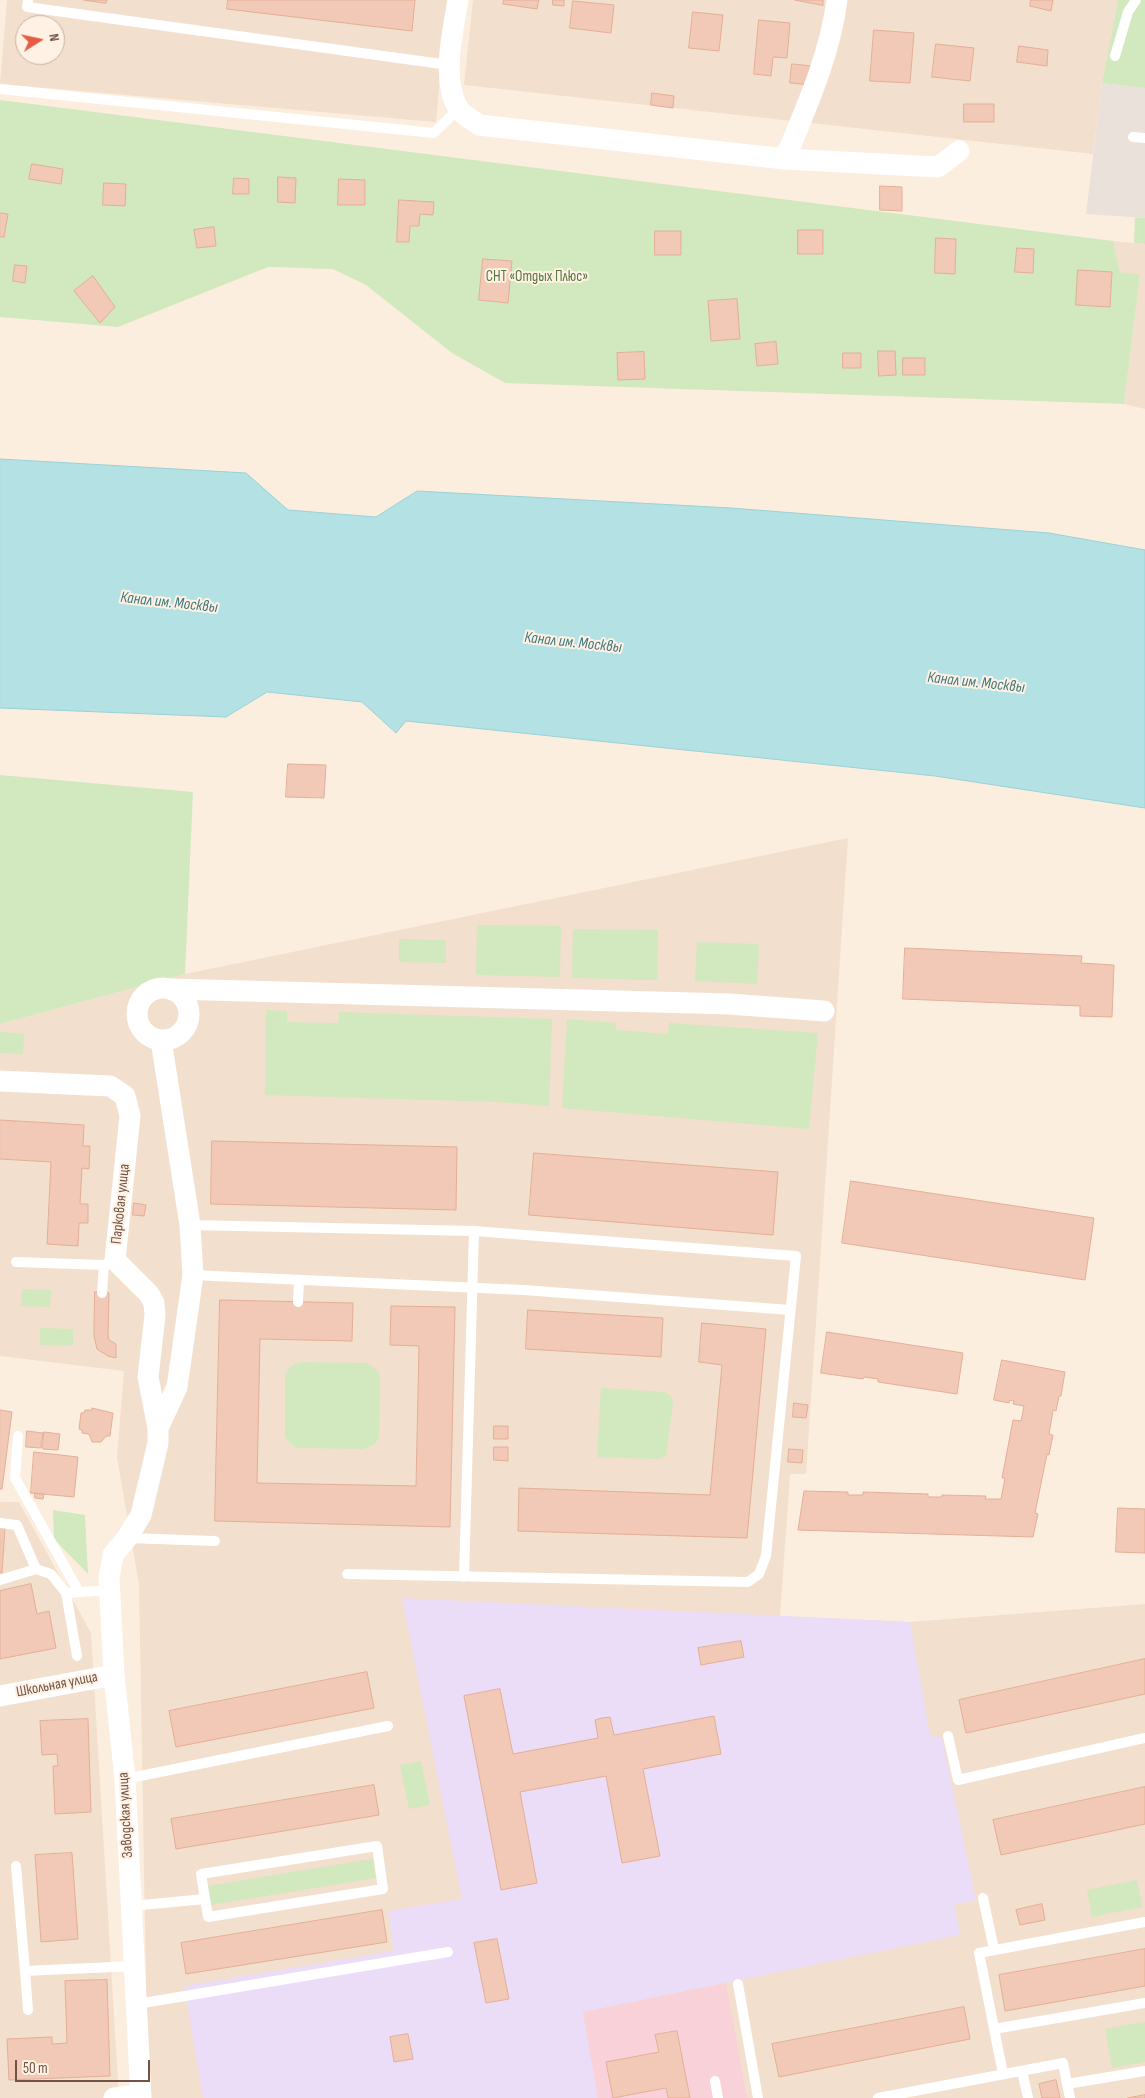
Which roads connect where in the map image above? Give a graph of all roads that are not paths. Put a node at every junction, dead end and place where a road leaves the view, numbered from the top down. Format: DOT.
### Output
graph roads {
  1 [pos="28,0"];
  2 [pos="458,0"];
  3 [pos="837,0"];
  4 [pos="1136,0"];
  5 [pos="1115,56"];
  6 [pos="449,65"];
  7 [pos="0,89"];
  8 [pos="458,109"];
  9 [pos="1134,137"];
  10 [pos="1145,138"];
  11 [pos="958,151"];
  12 [pos="785,159"];
  13 [pos="171,989"];
  14 [pos="824,1012"];
  15 [pos="161,1040"];
  16 [pos="0,1081"];
  17 [pos="190,1224"];
  18 [pos="474,1231"];
  19 [pos="16,1262"];
  20 [pos="109,1262"];
  21 [pos="193,1275"];
  22 [pos="299,1280"];
  23 [pos="473,1287"];
  24 [pos="102,1292"];
  25 [pos="298,1302"];
  26 [pos="790,1310"];
  27 [pos="158,1428"];
  28 [pos="18,1436"];
  29 [pos="0,1523"];
  30 [pos="127,1538"];
  31 [pos="215,1541"];
  32 [pos="36,1569"];
  33 [pos="347,1574"];
  34 [pos="464,1576"];
  35 [pos="0,1580"];
  36 [pos="109,1590"];
  37 [pos="79,1592"];
  38 [pos="66,1593"];
  39 [pos="76,1656"];
  40 [pos="114,1675"];
  41 [pos="0,1696"];
  42 [pos="388,1726"];
  43 [pos="948,1736"];
  44 [pos="1145,1738"];
  45 [pos="125,1779"];
  46 [pos="16,1866"];
  47 [pos="983,1898"];
  48 [pos="205,1899"];
  49 [pos="131,1906"];
  50 [pos="1145,1922"];
  51 [pos="994,1949"];
  52 [pos="448,1952"];
  53 [pos="135,1966"];
  54 [pos="25,1971"];
  55 [pos="738,1984"];
  56 [pos="1145,2003"];
  57 [pos="137,2004"];
  58 [pos="28,2010"];
  59 [pos="994,2030"];
  60 [pos="1022,2070"];
  61 [pos="1145,2071"];
  62 [pos="1003,2074"];
  63 [pos="714,2082"];
  64 [pos="1067,2084"];
  65 [pos="141,2096"];
  66 [pos="114,2098"];
  67 [pos="718,2098"];
  68 [pos="758,2098"];
  69 [pos="878,2098"];
  70 [pos="1028,2098"];
  71 [pos="1070,2098"];
  1 -- 6 [label="lane"];
  2 -- 6 [label="street"];
  3 -- 12 [label="street"];
  4 -- 5 [label="lane"];
  6 -- 8 [label="street"];
  7 -- 8 [label="lane"];
  8 -- 12 [label="street"];
  9 -- 10 [label="lane"];
  11 -- 12 [label="street"];
  13 -- 14 [label="street"];
  13 -- 15 [label="street"];
  13 -- 15 [label="street"];
  15 -- 17 [label="street"];
  16 -- 20 [label="street, Парковая улица"];
  17 -- 18 [label="lane"];
  17 -- 21 [label="street"];
  18 -- 23 [label="lane"];
  18 -- 26 [label="lane"];
  19 -- 20 [label="lane"];
  20 -- 24 [label="lane"];
  20 -- 27 [label="street, Парковая улица"];
  21 -- 22 [label="lane"];
  21 -- 27 [label="street"];
  22 -- 23 [label="lane"];
  22 -- 25 [label="lane"];
  23 -- 26 [label="lane"];
  23 -- 34 [label="lane"];
  26 -- 34 [label="lane"];
  27 -- 30 [label="street, Парковая улица"];
  28 -- 37 [label="lane"];
  29 -- 32 [label="lane"];
  30 -- 31 [label="lane"];
  30 -- 36 [label="street, Заводская улица"];
  32 -- 35 [label="lane"];
  32 -- 38 [label="lane"];
  33 -- 34 [label="lane"];
  36 -- 37 [label="lane"];
  36 -- 40 [label="street, Заводская улица"];
  37 -- 38 [label="lane"];
  38 -- 39 [label="lane"];
  40 -- 41 [label="street, Школьная улица"];
  40 -- 45 [label="street, Заводская улица"];
  42 -- 45 [label="lane"];
  43 -- 44 [label="lane"];
  45 -- 49 [label="street, Заводская улица"];
  46 -- 54 [label="lane"];
  47 -- 51 [label="lane"];
  48 -- 48 [label="lane"];
  48 -- 49 [label="lane"];
  49 -- 53 [label="street, Заводская улица"];
  50 -- 51 [label="lane"];
  51 -- 59 [label="lane"];
  52 -- 57 [label="lane"];
  53 -- 54 [label="lane"];
  53 -- 57 [label="street, Заводская улица"];
  54 -- 58 [label="lane"];
  55 -- 68 [label="lane"];
  56 -- 59 [label="lane"];
  57 -- 65 [label="street, Заводская улица"];
  59 -- 62 [label="lane"];
  60 -- 62 [label="lane"];
  60 -- 64 [label="lane"];
  60 -- 70 [label="lane"];
  61 -- 64 [label="lane"];
  62 -- 69 [label="lane"];
  63 -- 67 [label="lane"];
  64 -- 71 [label="lane"];
  65 -- 66 [label="street"];
}
